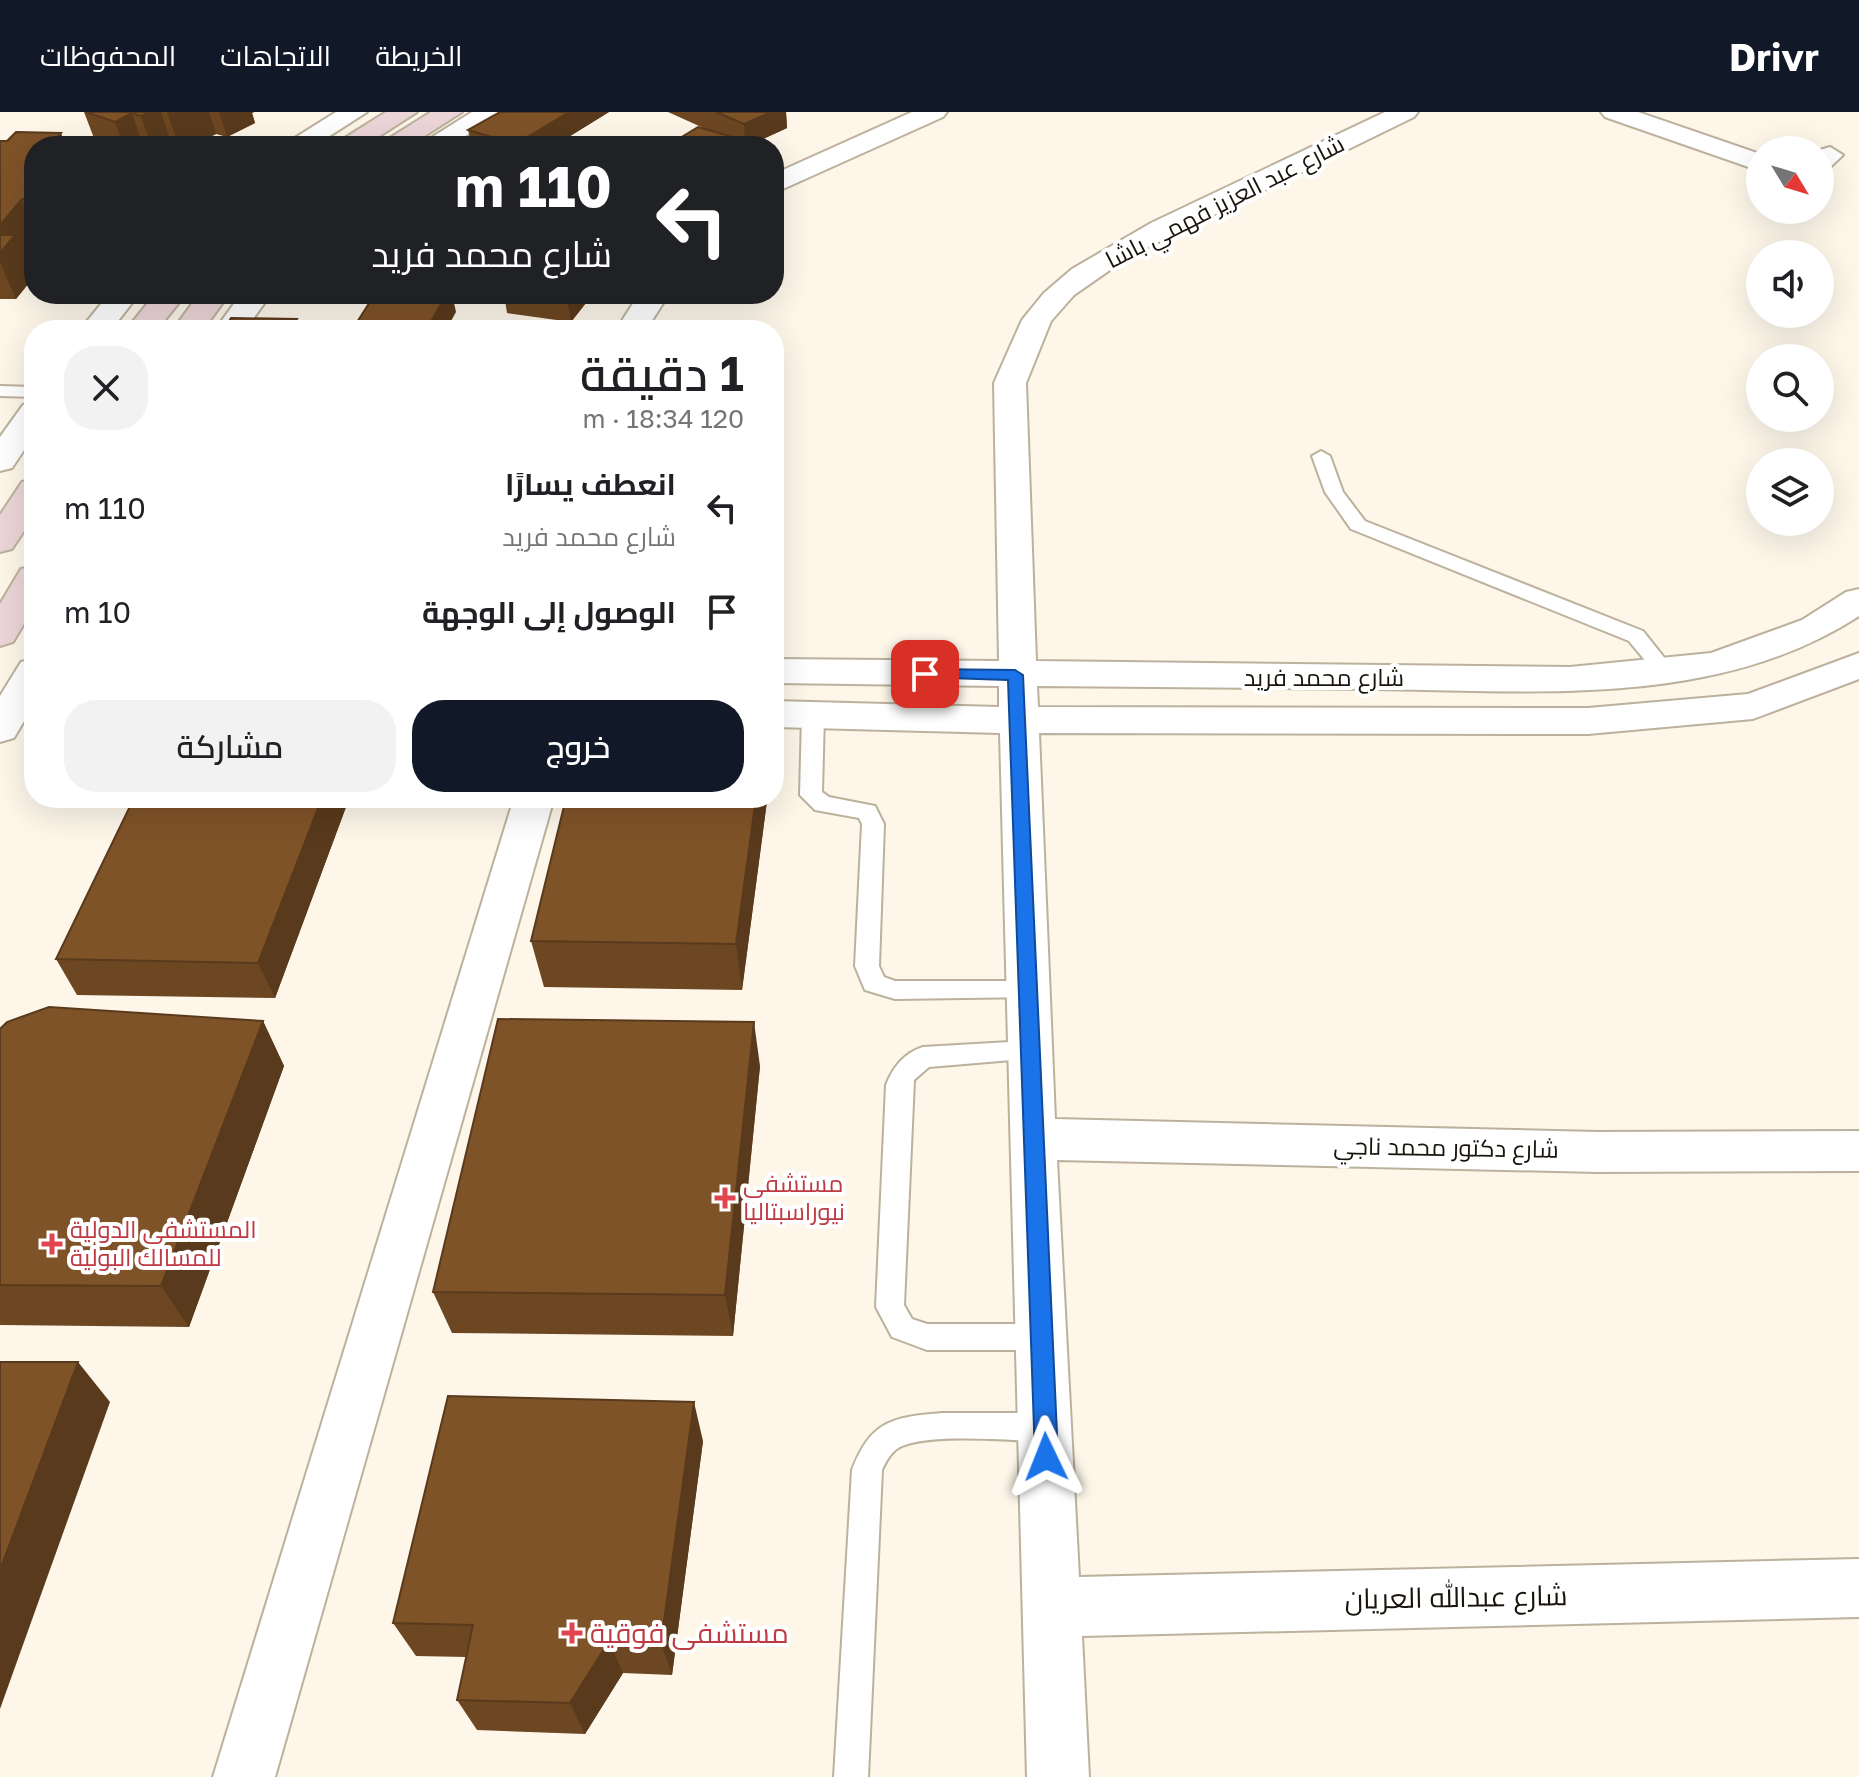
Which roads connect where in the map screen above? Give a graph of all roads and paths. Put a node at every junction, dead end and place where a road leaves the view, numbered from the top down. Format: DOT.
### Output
graph roads {
  1 [pos="354,112"];
  2 [pos="404,112"];
  3 [pos="449,112"];
  4 [pos="490,112"];
  5 [pos="934,112"];
  6 [pos="1405,112"];
  7 [pos="1614,112"];
  8 [pos="312,136"];
  9 [pos="362,136"];
  10 [pos="407,136"];
  11 [pos="448,136"];
  12 [pos="1746,158"];
  13 [pos="784,180"];
  14 [pos="116,304"];
  15 [pos="163,304"];
  16 [pos="103,320"];
  17 [pos="149,320"];
  18 [pos="0,391"];
  19 [pos="24,392"];
  20 [pos="24,426"];
  21 [pos="1321,456"];
  22 [pos="0,461"];
  23 [pos="24,505"];
  24 [pos="0,542"];
  25 [pos="24,594"];
  26 [pos="1859,600"];
  27 [pos="1815,628"];
  28 [pos="0,634"];
  29 [pos="1859,657"];
  30 [pos="0,663"];
  31 [pos="24,663"];
  32 [pos="1859,665"];
  33 [pos="1664,670"];
  34 [pos="784,671"];
  35 [pos="1015,675"];
  36 [pos="24,689"];
  37 [pos="12,711"];
  38 [pos="784,714"];
  39 [pos="813,715"];
  40 [pos="1017,720"];
  41 [pos="531,808"];
  42 [pos="1026,990"];
  43 [pos="1028,1051"];
  44 [pos="1033,1139"];
  45 [pos="1859,1151"];
  46 [pos="1041,1337"];
  47 [pos="1045,1427"];
  48 [pos="1859,1588"];
  49 [pos="1052,1607"];
  50 [pos="244,1777"];
  51 [pos="851,1777"];
  52 [pos="1058,1777"];
  1 -- 8 [label="street"];
  2 -- 9 [label="street"];
  3 -- 10 [label="street"];
  4 -- 11 [label="street"];
  5 -- 13 [label="street"];
  6 -- 35 [label="street, شارع عبد العزيز فهمي باشا"];
  7 -- 12 [label="street"];
  14 -- 16 [label="street"];
  15 -- 17 [label="street"];
  18 -- 19 [label="lane"];
  20 -- 22 [label="street"];
  21 -- 33 [label="lane"];
  23 -- 24 [label="street"];
  25 -- 28 [label="street"];
  26 -- 27 [label="street, شارع محمد فريد"];
  27 -- 29 [label="street"];
  27 -- 33 [label="street, شارع محمد فريد"];
  30 -- 31 [label="street"];
  32 -- 40 [label="street, شارع محمد فريد"];
  33 -- 35 [label="street, شارع محمد فريد"];
  34 -- 35 [label="street, شارع محمد فريد"];
  35 -- 40 [label="street, شارع عبد العزيز فهمي باشا"];
  36 -- 37 [label="street"];
  38 -- 39 [label="street, شارع محمد فريد"];
  39 -- 40 [label="street, شارع محمد فريد"];
  39 -- 42 [label="lane"];
  40 -- 42 [label="street, شارع عبد العزيز فهمي باشا"];
  41 -- 50 [label="street"];
  42 -- 43 [label="street, شارع عبد العزيز فهمي باشا"];
  43 -- 44 [label="street, شارع عبد العزيز فهمي باشا"];
  43 -- 46 [label="lane"];
  44 -- 45 [label="street, شارع دكتور محمد ناجي"];
  44 -- 46 [label="street, شارع عبد العزيز فهمي باشا"];
  46 -- 47 [label="street, شارع عبد العزيز فهمي باشا"];
  47 -- 49 [label="street, شارع عبد العزيز فهمي باشا"];
  47 -- 51 [label="lane"];
  48 -- 49 [label="street, شارع عبدالله العريان"];
  49 -- 52 [label="street, شارع عبد العزيز فهمي باشا"];
}
